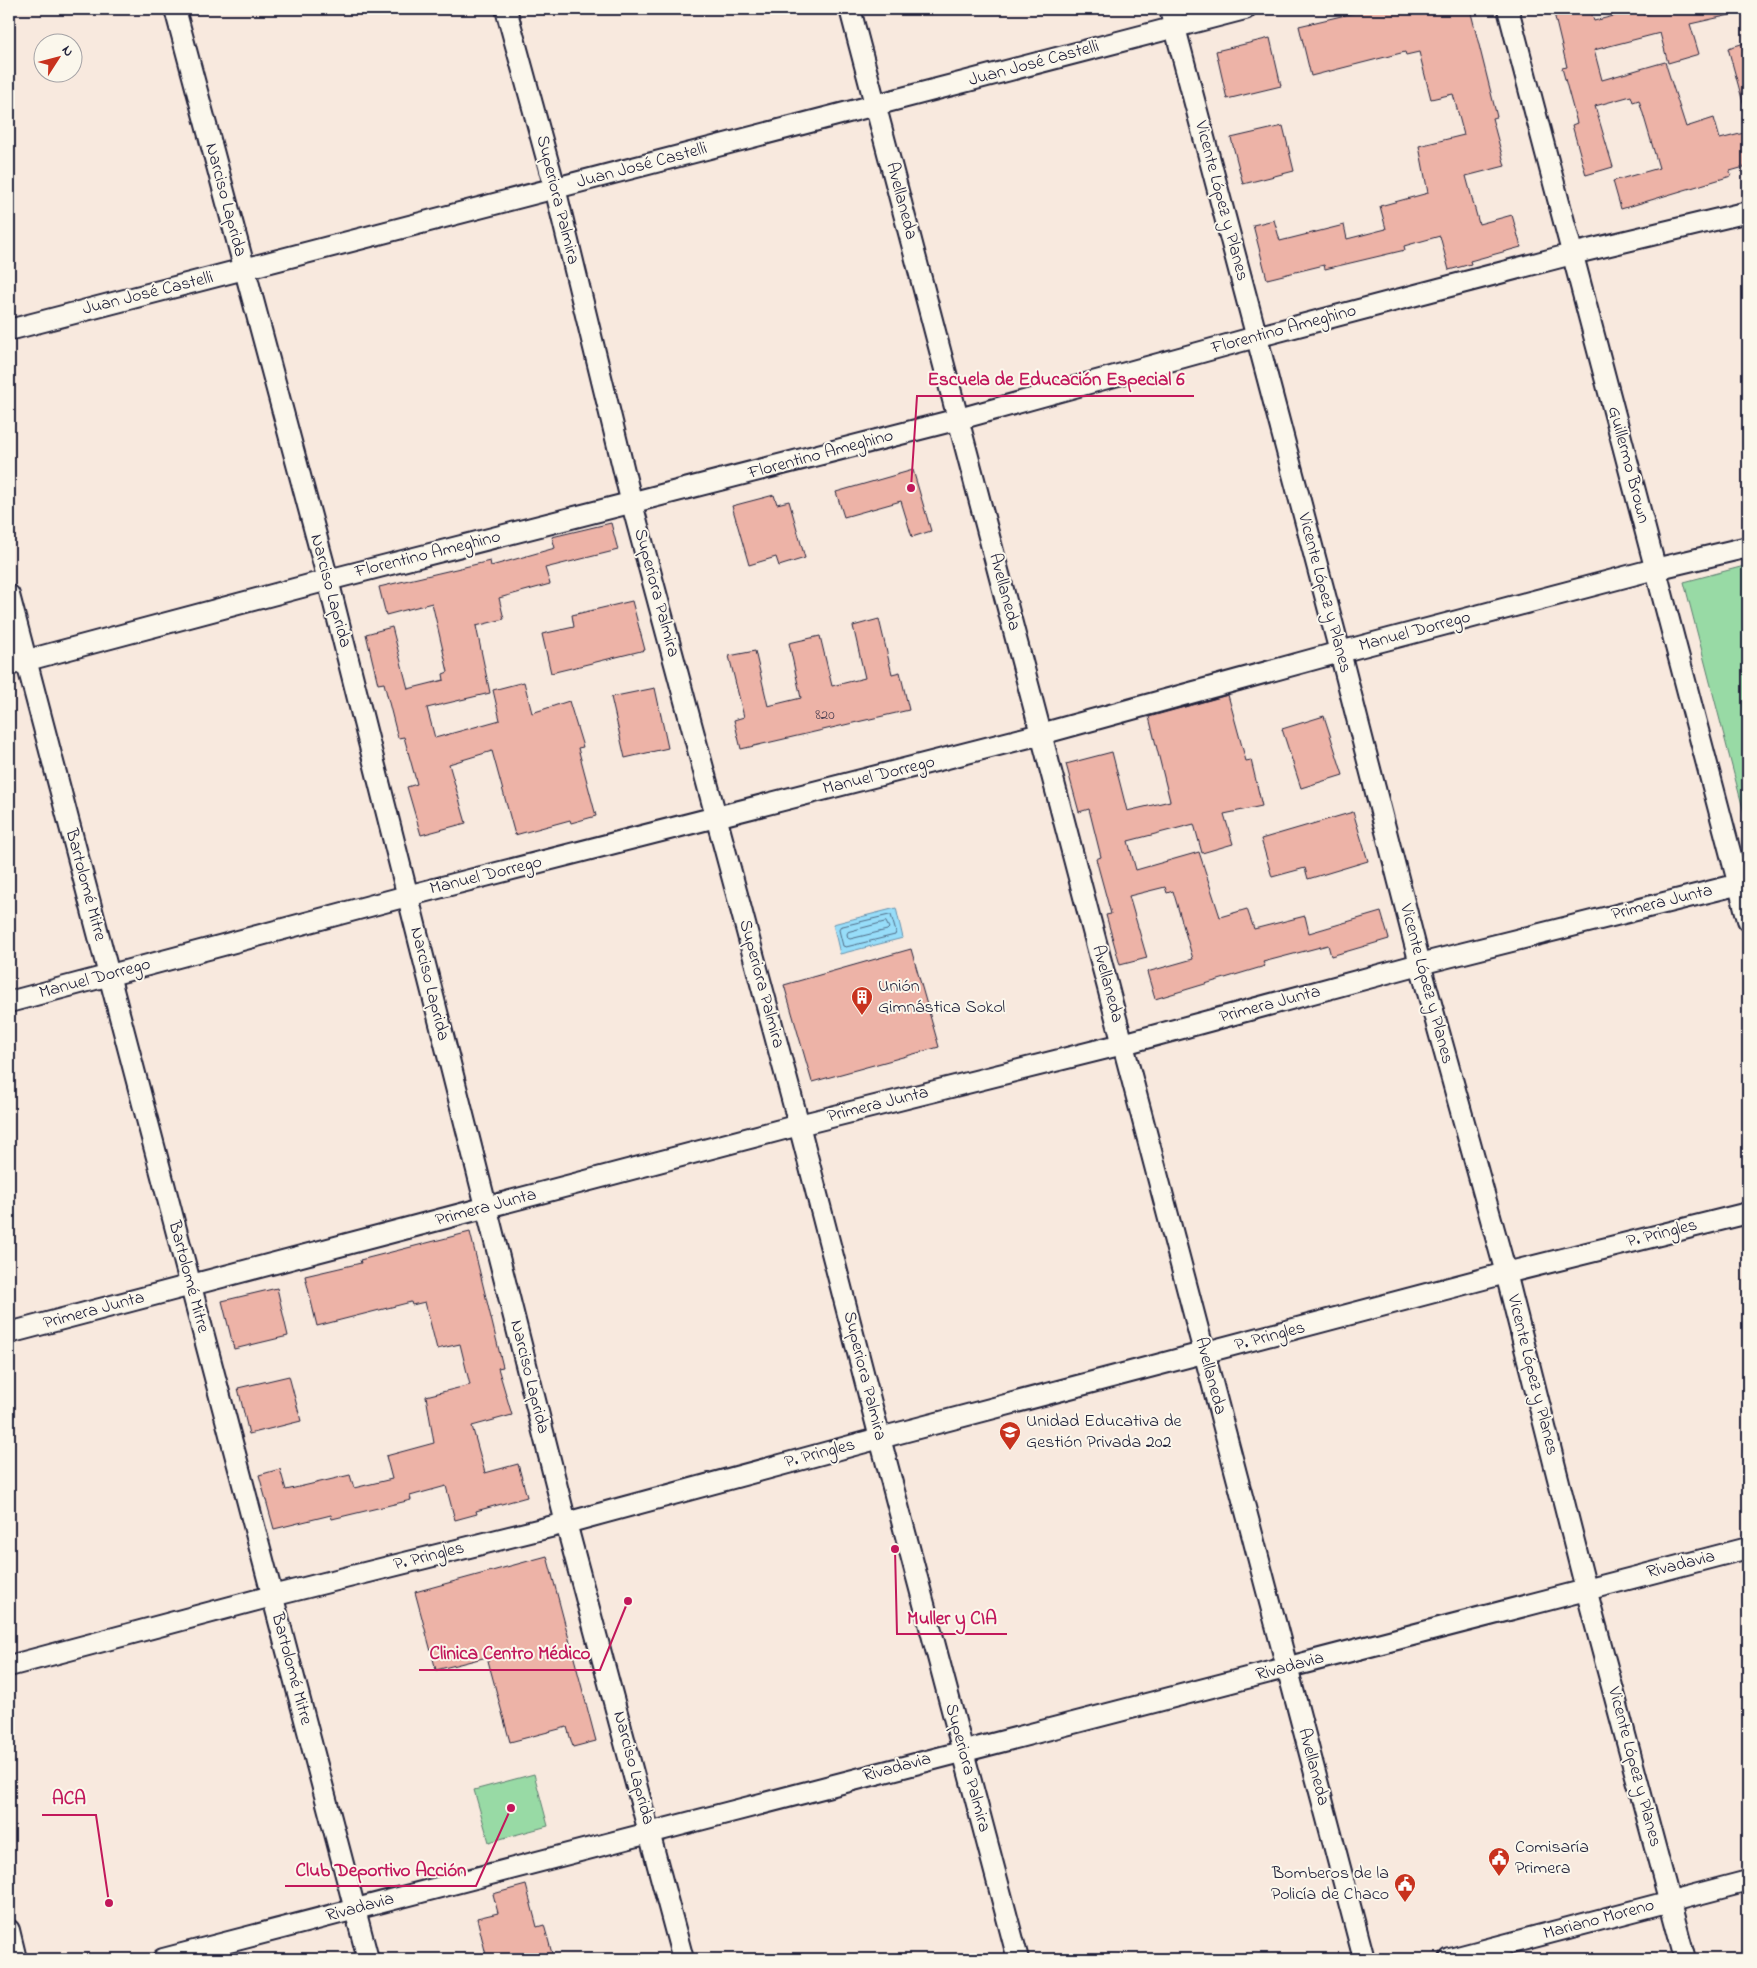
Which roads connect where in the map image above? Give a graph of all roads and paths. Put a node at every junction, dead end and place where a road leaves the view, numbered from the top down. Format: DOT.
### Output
graph roads {
  1 [pos="175,9"];
  2 [pos="506,9"];
  3 [pos="850,9"];
  4 [pos="1245,9"];
  5 [pos="1508,9"];
  6 [pos="1173,18"];
  7 [pos="876,105"];
  8 [pos="555,188"];
  9 [pos="1748,212"];
  10 [pos="1572,254"];
  11 [pos="244,269"];
  12 [pos="9,330"];
  13 [pos="1256,337"];
  14 [pos="959,419"];
  15 [pos="632,504"];
  16 [pos="1748,546"];
  17 [pos="1655,569"];
  18 [pos="328,580"];
  19 [pos="9,595"];
  20 [pos="1340,652"];
  21 [pos="17,663"];
  22 [pos="1041,734"];
  23 [pos="716,818"];
  24 [pos="1744,883"];
  25 [pos="407,896"];
  26 [pos="1748,920"];
  27 [pos="1420,964"];
  28 [pos="109,976"];
  29 [pos="9,1002"];
  30 [pos="1123,1044"];
  31 [pos="799,1125"];
  32 [pos="485,1209"];
  33 [pos="1748,1213"];
  34 [pos="1506,1274"];
  35 [pos="191,1286"];
  36 [pos="9,1333"];
  37 [pos="1204,1354"];
  38 [pos="880,1438"];
  39 [pos="566,1523"];
  40 [pos="1748,1548"];
  41 [pos="1586,1589"];
  42 [pos="272,1596"];
  43 [pos="9,1666"];
  44 [pos="1287,1668"];
  45 [pos="962,1751"];
  46 [pos="651,1833"];
  47 [pos="1748,1881"];
  48 [pos="1669,1901"];
  49 [pos="355,1910"];
  50 [pos="9,1930"];
  51 [pos="16,1959"];
  52 [pos="163,1959"];
  53 [pos="368,1959"];
  54 [pos="683,1959"];
  55 [pos="1018,1959"];
  56 [pos="1364,1959"];
  57 [pos="1450,1959"];
  58 [pos="1685,1959"];
  1 -- 11 [label="street, Narciso Laprida"];
  2 -- 8 [label="street, Superiora Palmira"];
  3 -- 7 [label="street, Avellaneda"];
  4 -- 6 [label="street, Juan José Castelli"];
  5 -- 10 [label="street, Guillermo Brown"];
  6 -- 7 [label="street, Juan José Castelli"];
  6 -- 13 [label="street, Vicente López y Planes"];
  7 -- 8 [label="street, Juan José Castelli"];
  7 -- 14 [label="street, Avellaneda"];
  8 -- 11 [label="street, Juan José Castelli"];
  8 -- 15 [label="street, Superiora Palmira"];
  9 -- 10 [label="street, Florentino Ameghino"];
  10 -- 13 [label="street, Florentino Ameghino"];
  10 -- 17 [label="street, Guillermo Brown"];
  11 -- 12 [label="street, Juan José Castelli"];
  11 -- 18 [label="street, Narciso Laprida"];
  13 -- 14 [label="street, Florentino Ameghino"];
  13 -- 20 [label="street, Vicente López y Planes"];
  14 -- 15 [label="street, Florentino Ameghino"];
  14 -- 22 [label="street, Avellaneda"];
  15 -- 18 [label="street, Florentino Ameghino"];
  15 -- 23 [label="street, Superiora Palmira"];
  16 -- 17 [label="street, Manuel Dorrego"];
  17 -- 20 [label="street, Manuel Dorrego"];
  17 -- 24 [label="street, Guillermo Brown"];
  18 -- 21 [label="street, Florentino Ameghino"];
  18 -- 25 [label="street, Narciso Laprida"];
  19 -- 21 [label="street, Bartolomé Mitre"];
  20 -- 22 [label="street, Manuel Dorrego"];
  20 -- 27 [label="street, Vicente López y Planes"];
  21 -- 28 [label="street, Bartolomé Mitre"];
  22 -- 23 [label="street, Manuel Dorrego"];
  22 -- 30 [label="street, Avellaneda"];
  23 -- 25 [label="street, Manuel Dorrego"];
  23 -- 31 [label="street, Superiora Palmira"];
  24 -- 26 [label="street, Guillermo Brown"];
  24 -- 27 [label="street, Primera Junta"];
  25 -- 28 [label="street, Manuel Dorrego"];
  25 -- 32 [label="street, Narciso Laprida"];
  27 -- 30 [label="street, Primera Junta"];
  27 -- 34 [label="street, Vicente López y Planes"];
  28 -- 29 [label="street, Manuel Dorrego"];
  28 -- 35 [label="street, Bartolomé Mitre"];
  30 -- 31 [label="street, Primera Junta"];
  30 -- 37 [label="street, Avellaneda"];
  31 -- 32 [label="street, Primera Junta"];
  31 -- 38 [label="street, Superiora Palmira"];
  32 -- 35 [label="street, Primera Junta"];
  32 -- 39 [label="street, Narciso Laprida"];
  33 -- 34 [label="street, P. Pringles"];
  34 -- 37 [label="street, P. Pringles"];
  34 -- 41 [label="street, Vicente López y Planes"];
  35 -- 36 [label="street, Primera Junta"];
  35 -- 42 [label="street, Bartolomé Mitre"];
  37 -- 38 [label="street, P. Pringles"];
  37 -- 44 [label="street, Avellaneda"];
  38 -- 39 [label="street, P. Pringles"];
  38 -- 45 [label="street, Superiora Palmira"];
  39 -- 42 [label="street, P. Pringles"];
  39 -- 46 [label="street, Narciso Laprida"];
  40 -- 41 [label="street, Rivadavia"];
  41 -- 44 [label="street, Rivadavia"];
  41 -- 48 [label="street, Vicente López y Planes"];
  42 -- 43 [label="street, P. Pringles"];
  42 -- 49 [label="street, Bartolomé Mitre"];
  44 -- 45 [label="street, Rivadavia"];
  44 -- 56 [label="street, Avellaneda"];
  45 -- 46 [label="street, Rivadavia"];
  45 -- 55 [label="street, Superiora Palmira"];
  46 -- 49 [label="street, Rivadavia"];
  46 -- 54 [label="street, Narciso Laprida"];
  47 -- 48 [label="street, Mariano Moreno"];
  48 -- 57 [label="street, Mariano Moreno"];
  48 -- 58 [label="street, Vicente López y Planes"];
  49 -- 52 [label="street, Rivadavia"];
  49 -- 53 [label="street, Bartolomé Mitre"];
  50 -- 51 [label="street"];
}
